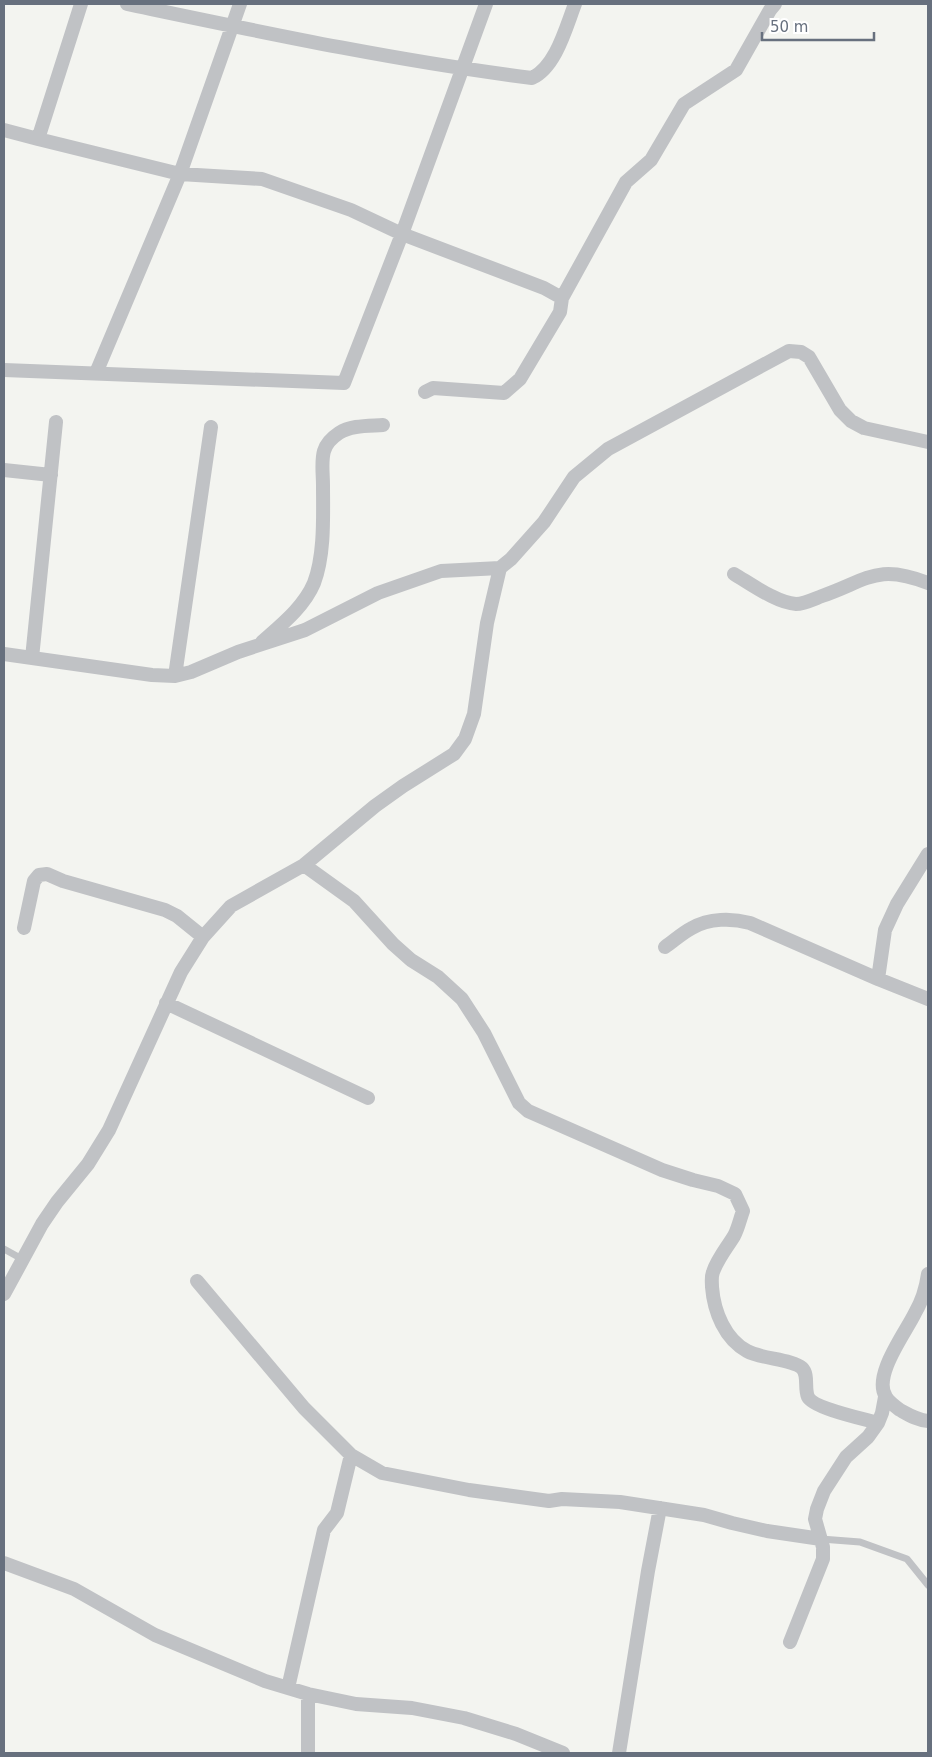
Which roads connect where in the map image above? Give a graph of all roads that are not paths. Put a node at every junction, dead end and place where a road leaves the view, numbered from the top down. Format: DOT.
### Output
graph roads {
  1 [pos="82,4"];
  2 [pos="127,4"];
  3 [pos="240,4"];
  4 [pos="486,4"];
  5 [pos="575,4"];
  6 [pos="775,4"];
  7 [pos="234,26"];
  8 [pos="461,69"];
  9 [pos="4,130"];
  10 [pos="38,139"];
  11 [pos="180,174"];
  12 [pos="402,234"];
  13 [pos="562,298"];
  14 [pos="4,370"];
  15 [pos="96,373"];
  16 [pos="425,392"];
  17 [pos="56,422"];
  18 [pos="383,425"];
  19 [pos="210,427"];
  20 [pos="928,442"];
  21 [pos="4,470"];
  22 [pos="51,475"];
  23 [pos="500,568"];
  24 [pos="734,574"];
  25 [pos="928,583"];
  26 [pos="257,646"];
  27 [pos="4,654"];
  28 [pos="32,658"];
  29 [pos="175,676"];
  30 [pos="928,854"];
  31 [pos="304,864"];
  32 [pos="24,928"];
  33 [pos="203,937"];
  34 [pos="665,947"];
  35 [pos="878,979"];
  36 [pos="928,999"];
  37 [pos="166,1003"];
  38 [pos="368,1098"];
  39 [pos="4,1249"];
  40 [pos="22,1259"];
  41 [pos="928,1278"];
  42 [pos="196,1281"];
  43 [pos="4,1294"];
  44 [pos="885,1397"];
  45 [pos="928,1421"];
  46 [pos="878,1423"];
  47 [pos="351,1455"];
  48 [pos="660,1508"];
  49 [pos="821,1539"];
  50 [pos="4,1563"];
  51 [pos="928,1585"];
  52 [pos="790,1642"];
  53 [pos="288,1688"];
  54 [pos="308,1694"];
  55 [pos="308,1753"];
  56 [pos="563,1753"];
  57 [pos="619,1753"];
  1 -- 10 [label="street"];
  2 -- 7 [label="street"];
  3 -- 7 [label="street"];
  4 -- 8 [label="street"];
  5 -- 8 [label="street"];
  6 -- 13 [label="street"];
  7 -- 8 [label="street"];
  7 -- 11 [label="street"];
  8 -- 12 [label="street"];
  9 -- 10 [label="street"];
  10 -- 11 [label="street"];
  11 -- 12 [label="street"];
  11 -- 15 [label="street"];
  12 -- 13 [label="street"];
  12 -- 15 [label="street"];
  13 -- 16 [label="street"];
  14 -- 15 [label="street"];
  17 -- 22 [label="street"];
  18 -- 26 [label="street"];
  19 -- 29 [label="street"];
  20 -- 23 [label="street"];
  21 -- 22 [label="street"];
  22 -- 28 [label="street"];
  23 -- 26 [label="street"];
  23 -- 31 [label="street"];
  24 -- 25 [label="street"];
  26 -- 29 [label="street"];
  27 -- 28 [label="street"];
  28 -- 29 [label="street"];
  30 -- 35 [label="street"];
  31 -- 33 [label="street"];
  31 -- 46 [label="street"];
  32 -- 33 [label="street"];
  33 -- 37 [label="street"];
  34 -- 35 [label="street"];
  35 -- 36 [label="street"];
  37 -- 38 [label="street"];
  37 -- 40 [label="street"];
  39 -- 40 [label="lane"];
  40 -- 43 [label="street"];
  41 -- 44 [label="street"];
  42 -- 47 [label="street"];
  44 -- 45 [label="street"];
  44 -- 46 [label="street"];
  46 -- 49 [label="street"];
  47 -- 48 [label="street"];
  47 -- 53 [label="street"];
  48 -- 49 [label="street"];
  48 -- 57 [label="street"];
  49 -- 51 [label="lane"];
  49 -- 52 [label="street"];
  50 -- 53 [label="street"];
  53 -- 54 [label="street"];
  54 -- 55 [label="street"];
  54 -- 56 [label="street"];
}
